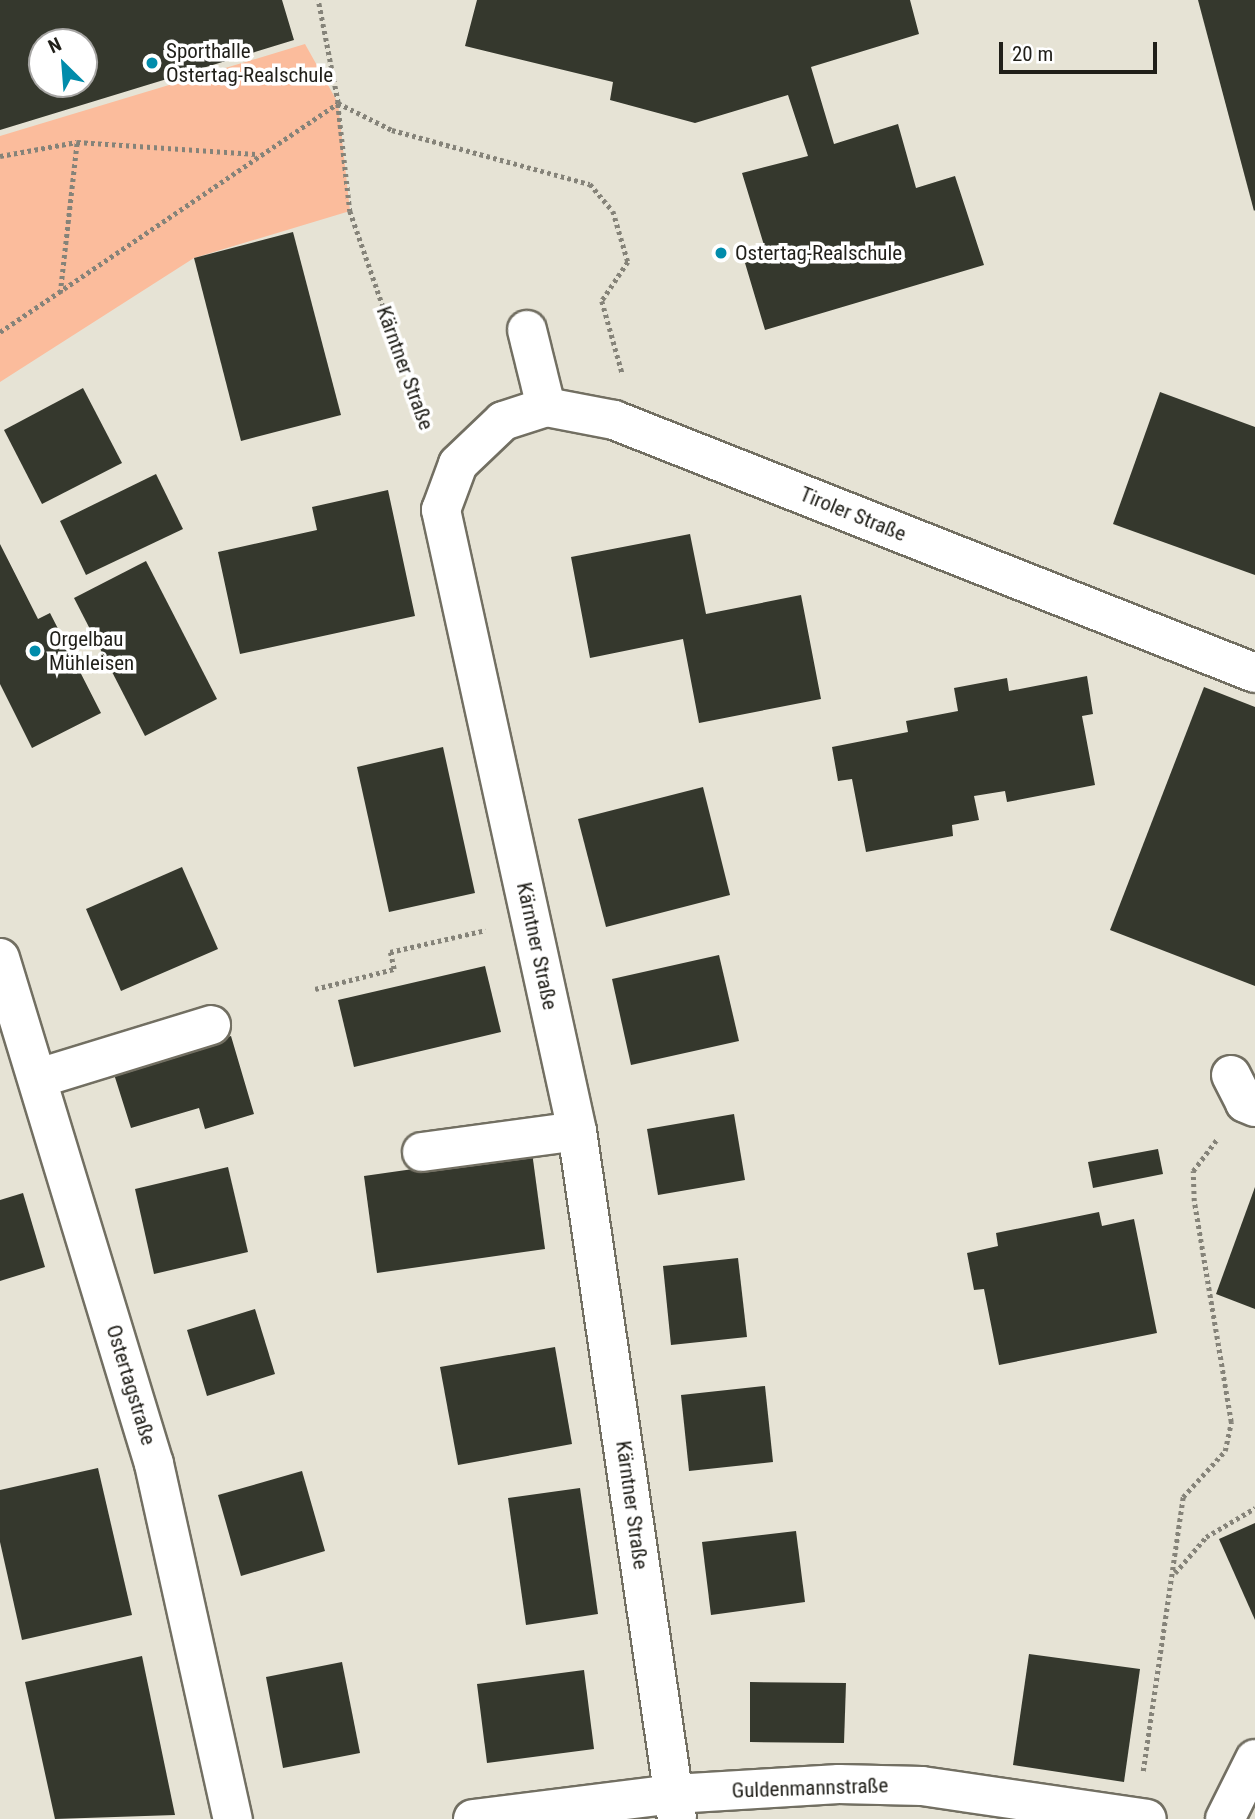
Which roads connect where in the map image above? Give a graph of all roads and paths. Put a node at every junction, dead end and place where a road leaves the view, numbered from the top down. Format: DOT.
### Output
graph roads {
  1 [pos="318,0"];
  2 [pos="338,103"];
  3 [pos="77,142"];
  4 [pos="261,154"];
  5 [pos="0,156"];
  6 [pos="60,294"];
  7 [pos="527,330"];
  8 [pos="0,332"];
  9 [pos="546,407"];
  10 [pos="614,420"];
  11 [pos="458,464"];
  12 [pos="1255,673"];
  13 [pos="531,919"];
  14 [pos="0,958"];
  15 [pos="315,989"];
  16 [pos="211,1025"];
  17 [pos="1231,1075"];
  18 [pos="39,1078"];
  19 [pos="1255,1107"];
  20 [pos="577,1130"];
  21 [pos="422,1152"];
  22 [pos="1193,1171"];
  23 [pos="1255,1508"];
  24 [pos="1174,1574"];
  25 [pos="1255,1759"];
  26 [pos="676,1807"];
  27 [pos="1141,1818"];
  28 [pos="233,1819"];
  29 [pos="473,1819"];
  30 [pos="1225,1819"];
  1 -- 2 [label="path, Kärntner Straße"];
  2 -- 4 [label="path"];
  2 -- 10 [label="path"];
  2 -- 11 [label="path, Kärntner Straße"];
  3 -- 4 [label="path"];
  3 -- 5 [label="path"];
  3 -- 6 [label="path"];
  4 -- 6 [label="path"];
  6 -- 8 [label="path"];
  7 -- 9 [label="street"];
  9 -- 10 [label="street, Tiroler Straße"];
  9 -- 11 [label="street"];
  10 -- 12 [label="street, Tiroler Straße"];
  11 -- 13 [label="street, Kärntner Straße"];
  13 -- 15 [label="path"];
  13 -- 20 [label="street, Kärntner Straße"];
  14 -- 18 [label="street, Ostertagstraße"];
  16 -- 18 [label="street"];
  17 -- 19 [label="street"];
  18 -- 28 [label="street, Ostertagstraße"];
  20 -- 21 [label="street"];
  20 -- 26 [label="street, Kärntner Straße"];
  22 -- 24 [label="path"];
  23 -- 24 [label="path"];
  24 -- 27 [label="path"];
  25 -- 30 [label="street"];
  26 -- 27 [label="street, Guldenmannstraße"];
  26 -- 29 [label="street, Guldenmannstraße"];
}
